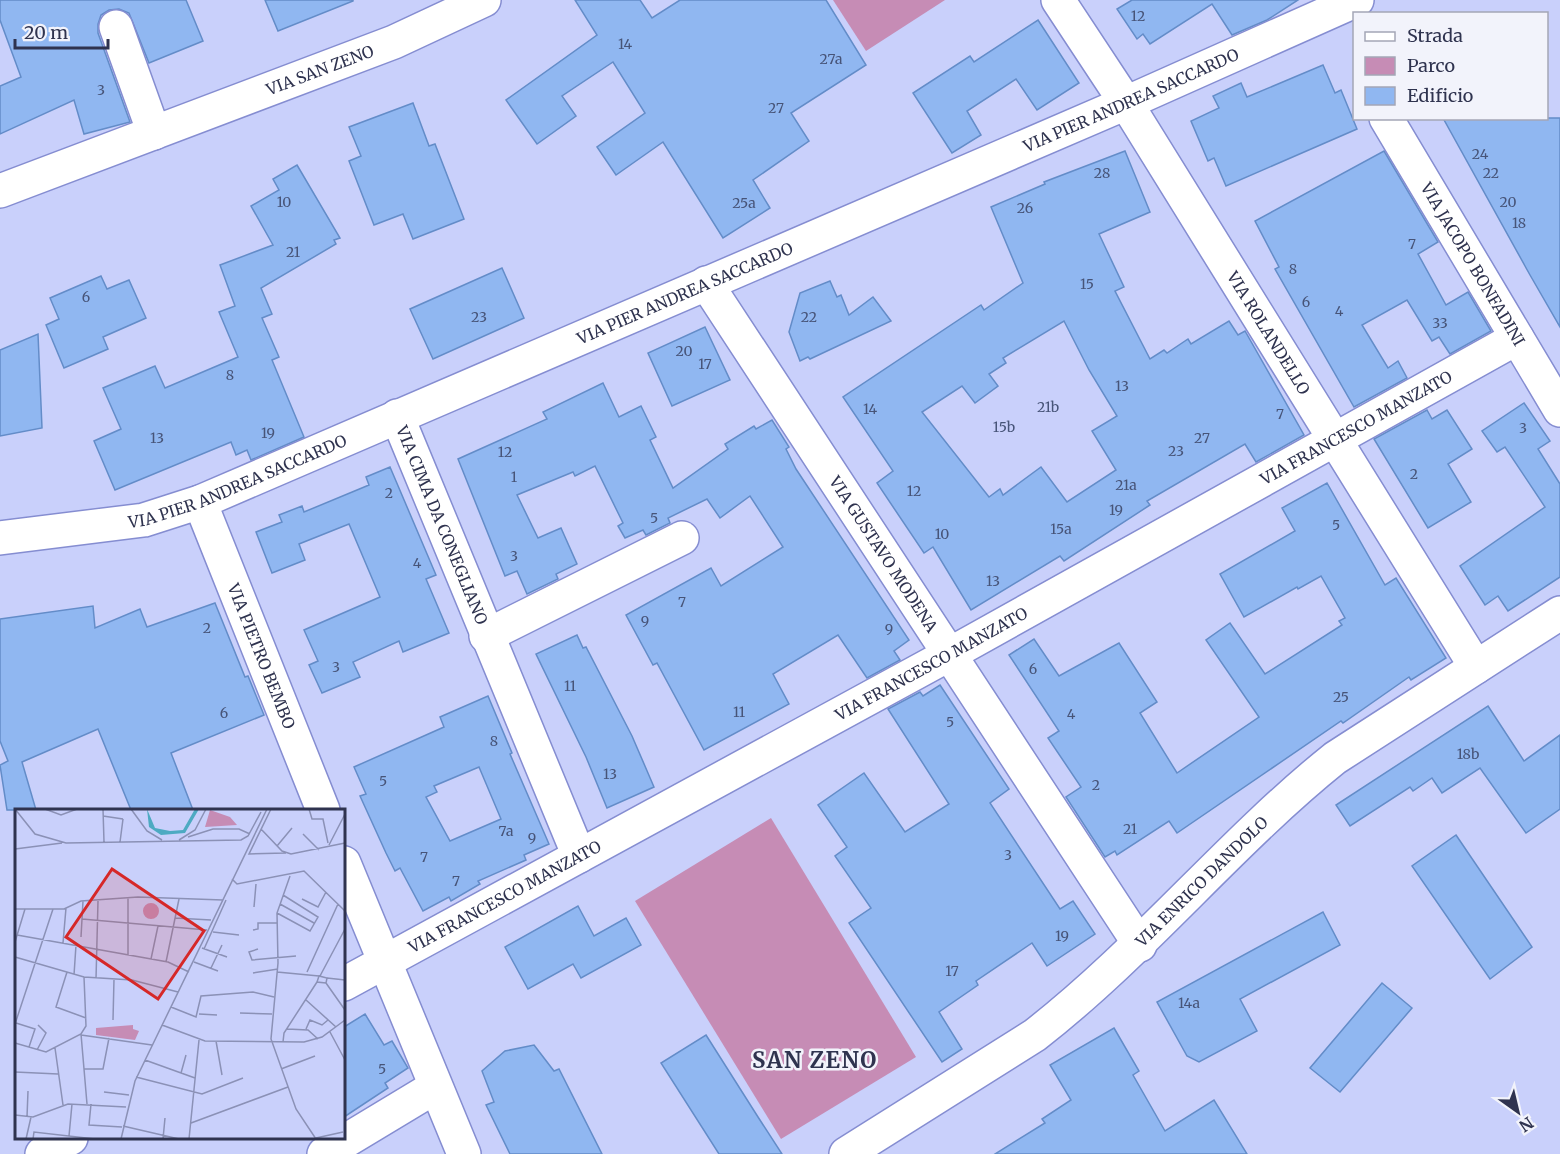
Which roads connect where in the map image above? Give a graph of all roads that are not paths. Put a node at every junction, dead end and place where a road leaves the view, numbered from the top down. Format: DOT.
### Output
graph roads {
  1 [pos="484,0"];
  2 [pos="1058,0"];
  3 [pos="1357,0"];
  4 [pos="116,27"];
  5 [pos="1126,103"];
  6 [pos="1387,120"];
  7 [pos="154,133"];
  8 [pos="0,191"];
  9 [pos="706,283"];
  10 [pos="1517,338"];
  11 [pos="1560,410"];
  12 [pos="397,416"];
  13 [pos="1335,441"];
  14 [pos="200,502"];
  15 [pos="0,538"];
  16 [pos="681,538"];
  17 [pos="1560,613"];
  18 [pos="486,636"];
  19 [pos="950,654"];
  20 [pos="1476,668"];
  21 [pos="323,809"];
  22 [pos="579,856"];
  23 [pos="345,866"];
  24 [pos="1140,945"];
  25 [pos="383,962"];
  26 [pos="345,983"];
  27 [pos="435,1087"];
  28 [pos="68,1139"];
  29 [pos="42,1154"];
  30 [pos="324,1154"];
  31 [pos="464,1154"];
  32 [pos="846,1154"];
  1 -- 7 [label="street, VIA SAN ZENO"];
  2 -- 5 [label="street, VIA ROLANDELLO"];
  3 -- 5 [label="street, VIA PIER ANDREA SACCARDO"];
  4 -- 7 [label="street"];
  5 -- 9 [label="street, VIA PIER ANDREA SACCARDO"];
  5 -- 13 [label="street, VIA ROLANDELLO"];
  6 -- 10 [label="street, VIA JACOPO BONFADINI"];
  7 -- 8 [label="street, VIA SAN ZENO"];
  9 -- 12 [label="street, VIA PIER ANDREA SACCARDO"];
  9 -- 19 [label="street, VIA GUSTAVO MODENA"];
  10 -- 11 [label="street, VIA JACOPO BONFADINI"];
  10 -- 13 [label="street, VIA FRANCESCO MANZATO"];
  12 -- 14 [label="street, VIA PIER ANDREA SACCARDO"];
  12 -- 18 [label="street, VIA CIMA DA CONEGLIANO"];
  13 -- 19 [label="street, VIA FRANCESCO MANZATO"];
  13 -- 20 [label="street, VIA ROLANDELLO"];
  14 -- 15 [label="street, VIA PIER ANDREA SACCARDO"];
  14 -- 21 [label="street, VIA PIETRO BEMBO"];
  16 -- 18 [label="street, VIA CIMA DA CONEGLIANO"];
  17 -- 20 [label="street, VIA ENRICO DANDOLO"];
  18 -- 22 [label="street, VIA CIMA DA CONEGLIANO"];
  19 -- 22 [label="street, VIA FRANCESCO MANZATO"];
  19 -- 24 [label="street, VIA GUSTAVO MODENA"];
  20 -- 24 [label="street, VIA ENRICO DANDOLO"];
  22 -- 25 [label="street, VIA FRANCESCO MANZATO"];
  23 -- 25 [label="street"];
  24 -- 32 [label="street, VIA ENRICO DANDOLO"];
  25 -- 26 [label="street, VIA FRANCESCO MANZATO"];
  25 -- 27 [label="street"];
  27 -- 30 [label="street"];
  27 -- 31 [label="street"];
  28 -- 29 [label="street"];
}
